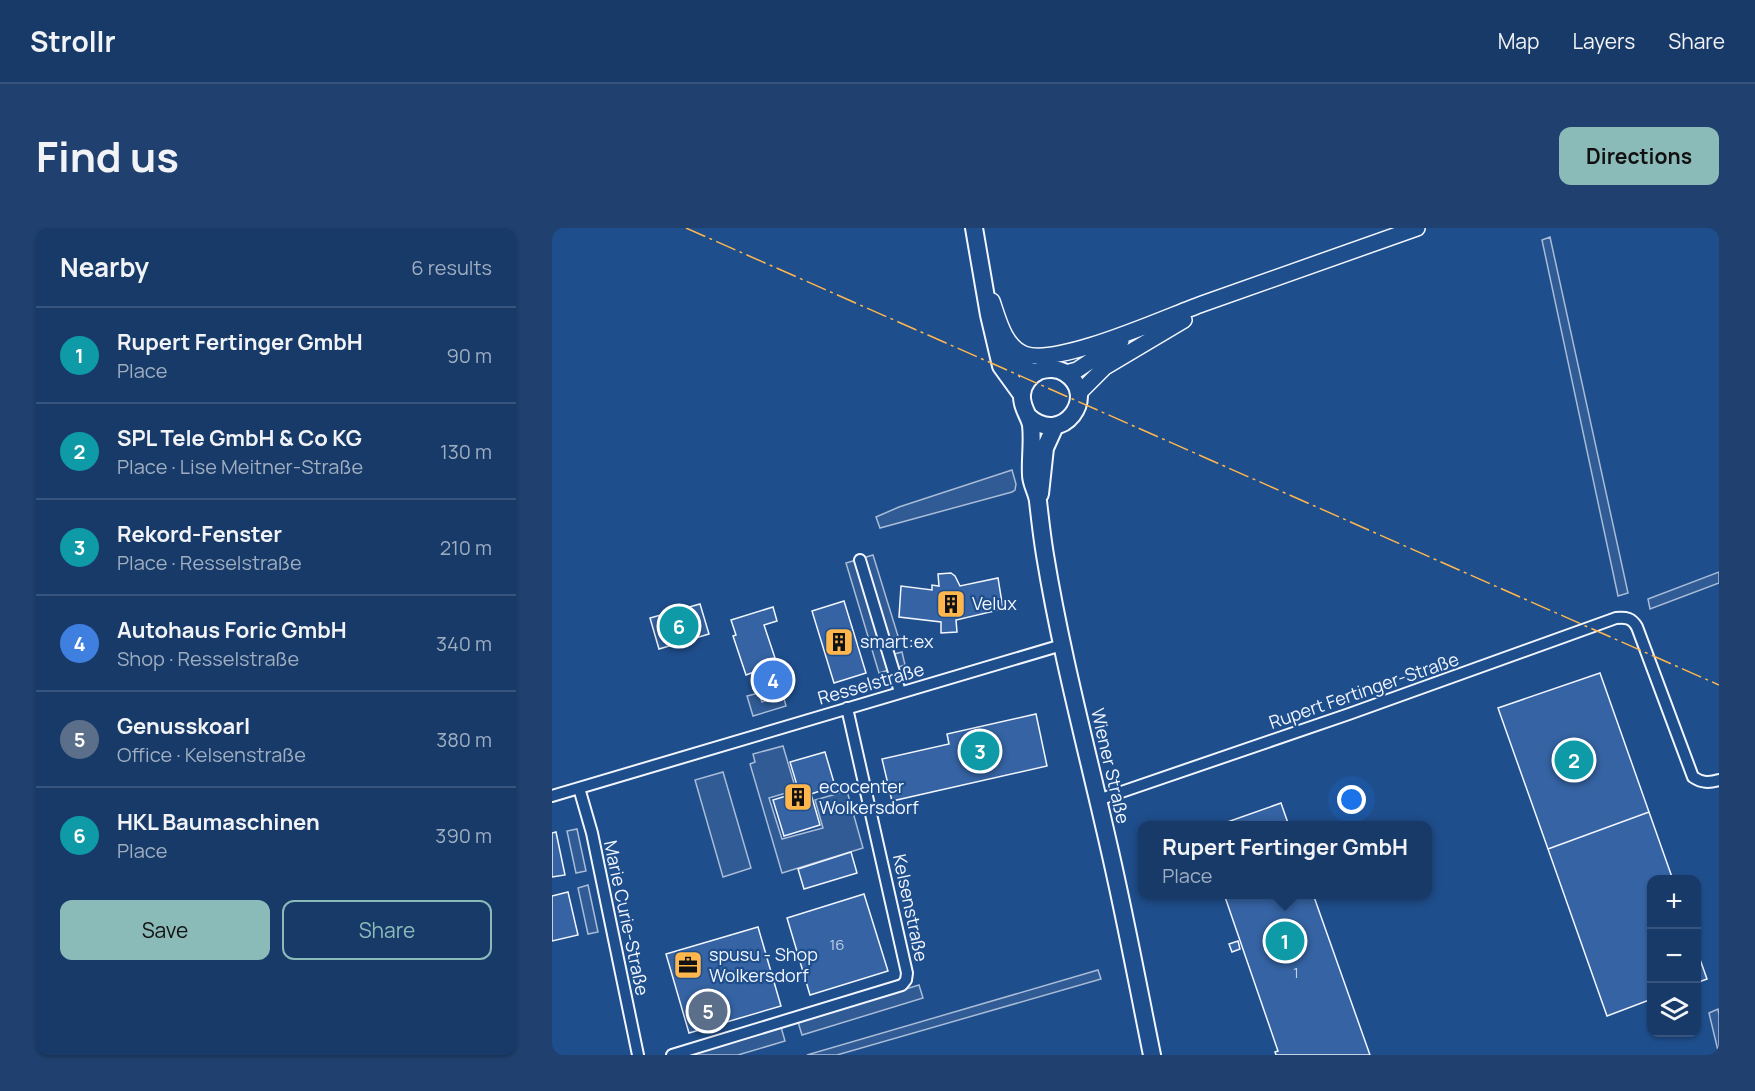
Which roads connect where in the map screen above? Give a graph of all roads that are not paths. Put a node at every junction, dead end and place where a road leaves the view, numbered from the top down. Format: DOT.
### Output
graph roads {
  1 [pos="974,228"];
  2 [pos="1416,228"];
  3 [pos="980,270"];
  4 [pos="1242,292"];
  5 [pos="1133,332"];
  6 [pos="996,347"];
  7 [pos="1036,373"];
  8 [pos="1066,373"];
  9 [pos="1079,393"];
  10 [pos="1022,395"];
  11 [pos="1028,416"];
  12 [pos="1055,426"];
  13 [pos="1038,498"];
  14 [pos="860,560"];
  15 [pos="1062,645"];
  16 [pos="900,692"];
  17 [pos="847,708"];
  18 [pos="1719,780"];
  19 [pos="579,788"];
  20 [pos="552,796"];
  21 [pos="1098,800"];
  22 [pos="638,1055"];
  23 [pos="672,1055"];
  24 [pos="1152,1055"];
  1 -- 3 [label="main road"];
  2 -- 4 [label="main road"];
  3 -- 5 [label="main road"];
  3 -- 6 [label="main road"];
  4 -- 5 [label="main road"];
  4 -- 9 [label="main road"];
  5 -- 8 [label="main road"];
  6 -- 7 [label="main road"];
  6 -- 10 [label="main road"];
  7 -- 8 [label="main road"];
  7 -- 10 [label="main road"];
  8 -- 9 [label="main road"];
  9 -- 12 [label="main road"];
  10 -- 11 [label="main road"];
  11 -- 12 [label="main road"];
  11 -- 13 [label="main road"];
  12 -- 13 [label="main road"];
  13 -- 15 [label="main road, Wiener Straße"];
  14 -- 16 [label="street"];
  15 -- 16 [label="street, Resselstraße"];
  15 -- 21 [label="main road, Wiener Straße"];
  16 -- 17 [label="street, Resselstraße"];
  17 -- 19 [label="street, Resselstraße"];
  17 -- 23 [label="street, Kelsenstraße"];
  18 -- 21 [label="street, Rupert Fertinger-Straße"];
  19 -- 20 [label="street, Resselstraße"];
  19 -- 22 [label="street, Marie Curie-Straße"];
  21 -- 24 [label="main road, Wiener Straße"];
}
